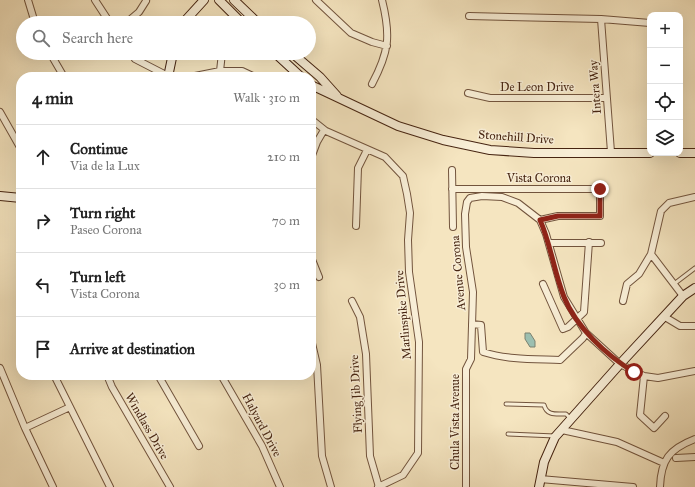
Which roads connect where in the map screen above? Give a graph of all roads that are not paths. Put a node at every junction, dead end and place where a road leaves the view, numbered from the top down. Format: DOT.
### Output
graph roads {
  1 [pos="28,0"];
  2 [pos="95,0"];
  3 [pos="198,0"];
  4 [pos="204,0"];
  5 [pos="218,0"];
  6 [pos="234,0"];
  7 [pos="316,0"];
  8 [pos="382,0"];
  9 [pos="146,1"];
  10 [pos="33,16"];
  11 [pos="105,16"];
  12 [pos="134,16"];
  13 [pos="188,16"];
  14 [pos="189,16"];
  15 [pos="235,16"];
  16 [pos="251,16"];
  17 [pos="469,16"];
  18 [pos="601,19"];
  19 [pos="647,23"];
  20 [pos="387,46"];
  21 [pos="54,60"];
  22 [pos="136,60"];
  23 [pos="171,60"];
  24 [pos="221,60"];
  25 [pos="282,60"];
  26 [pos="300,60"];
  27 [pos="220,71"];
  28 [pos="61,72"];
  29 [pos="160,72"];
  30 [pos="169,72"];
  31 [pos="244,72"];
  32 [pos="295,72"];
  33 [pos="313,72"];
  34 [pos="316,74"];
  35 [pos="372,84"];
  36 [pos="316,88"];
  37 [pos="468,93"];
  38 [pos="607,98"];
  39 [pos="340,100"];
  40 [pos="0,112"];
  41 [pos="316,123"];
  42 [pos="324,130"];
  43 [pos="16,140"];
  44 [pos="316,145"];
  45 [pos="367,150"];
  46 [pos="611,152"];
  47 [pos="647,153"];
  48 [pos="683,153"];
  49 [pos="695,153"];
  50 [pos="452,170"];
  51 [pos="452,189"];
  52 [pos="482,189"];
  53 [pos="0,196"];
  54 [pos="482,196"];
  55 [pos="695,197"];
  56 [pos="16,198"];
  57 [pos="540,220"];
  58 [pos="356,226"];
  59 [pos="453,227"];
  60 [pos="589,242"];
  61 [pos="601,242"];
  62 [pos="549,243"];
  63 [pos="651,254"];
  64 [pos="695,268"];
  65 [pos="316,271"];
  66 [pos="318,276"];
  67 [pos="543,284"];
  68 [pos="674,284"];
  69 [pos="695,288"];
  70 [pos="683,296"];
  71 [pos="352,301"];
  72 [pos="623,301"];
  73 [pos="665,317"];
  74 [pos="577,318"];
  75 [pos="472,324"];
  76 [pos="695,326"];
  77 [pos="586,333"];
  78 [pos="472,359"];
  79 [pos="316,360"];
  80 [pos="620,364"];
  81 [pos="0,368"];
  82 [pos="695,371"];
  83 [pos="644,376"];
  84 [pos="56,380"];
  85 [pos="109,380"];
  86 [pos="161,380"];
  87 [pos="224,380"];
  88 [pos="506,404"];
  89 [pos="70,407"];
  90 [pos="665,416"];
  91 [pos="572,419"];
  92 [pos="25,428"];
  93 [pos="559,433"];
  94 [pos="508,434"];
  95 [pos="695,439"];
  96 [pos="199,446"];
  97 [pos="695,457"];
  98 [pos="676,458"];
  99 [pos="664,463"];
  100 [pos="539,483"];
  101 [pos="53,487"];
  102 [pos="110,487"];
  103 [pos="170,487"];
  104 [pos="280,487"];
  105 [pos="331,487"];
  106 [pos="378,487"];
  107 [pos="466,487"];
  108 [pos="633,487"];
  109 [pos="660,487"];
  1 -- 10 [label="street"];
  2 -- 11 [label="street"];
  3 -- 13 [label="main road"];
  4 -- 14 [label="main road"];
  5 -- 15 [label="main road"];
  6 -- 16 [label="main road"];
  7 -- 20 [label="street"];
  8 -- 20 [label="street"];
  9 -- 12 [label="street"];
  17 -- 18 [label="street"];
  18 -- 19 [label="street"];
  18 -- 38 [label="street, Intera Way"];
  20 -- 35 [label="street"];
  21 -- 28 [label="street"];
  22 -- 29 [label="street"];
  23 -- 30 [label="main road"];
  24 -- 27 [label="street"];
  25 -- 32 [label="main road"];
  26 -- 33 [label="main road, Stonehill Drive"];
  27 -- 31 [label="street"];
  34 -- 39 [label="main road, Stonehill Drive"];
  36 -- 39 [label="main road, Stonehill Drive"];
  37 -- 38 [label="street, De Leon Drive"];
  38 -- 46 [label="street, Intera Way"];
  39 -- 46 [label="main road, Stonehill Drive"];
  40 -- 43 [label="street"];
  41 -- 42 [label="street"];
  42 -- 44 [label="street"];
  42 -- 45 [label="street"];
  45 -- 58 [label="street"];
  45 -- 106 [label="street, Marlinspike Drive"];
  46 -- 47 [label="main road, Stonehill Drive"];
  48 -- 49 [label="main road"];
  50 -- 51 [label="street"];
  51 -- 52 [label="street, Vista Corona"];
  51 -- 59 [label="street"];
  52 -- 54 [label="street"];
  52 -- 57 [label="street, Vista Corona"];
  53 -- 56 [label="main road"];
  54 -- 57 [label="street"];
  54 -- 75 [label="street, Avenue Corona"];
  55 -- 63 [label="street"];
  57 -- 62 [label="street"];
  60 -- 61 [label="street"];
  60 -- 62 [label="street"];
  60 -- 74 [label="street"];
  62 -- 74 [label="street"];
  63 -- 68 [label="street"];
  63 -- 72 [label="street"];
  64 -- 68 [label="lane"];
  65 -- 66 [label="street"];
  67 -- 74 [label="street"];
  68 -- 70 [label="street"];
  69 -- 70 [label="main road"];
  70 -- 73 [label="main road"];
  71 -- 106 [label="street, Flying Jib Drive"];
  73 -- 76 [label="street"];
  73 -- 80 [label="main road"];
  74 -- 77 [label="street"];
  75 -- 77 [label="street"];
  75 -- 78 [label="street, Avenue Corona"];
  77 -- 80 [label="street"];
  78 -- 107 [label="street, Chula Vista Avenue"];
  79 -- 105 [label="street"];
  80 -- 83 [label="street"];
  80 -- 91 [label="main road"];
  81 -- 92 [label="street"];
  82 -- 83 [label="street"];
  83 -- 90 [label="street"];
  84 -- 89 [label="street"];
  85 -- 103 [label="street, Windlass Drive"];
  86 -- 96 [label="street"];
  87 -- 104 [label="street, Halyard Drive"];
  88 -- 91 [label="lane"];
  89 -- 92 [label="street"];
  89 -- 102 [label="street"];
  91 -- 93 [label="main road"];
  92 -- 101 [label="street"];
  93 -- 94 [label="lane"];
  93 -- 99 [label="street"];
  93 -- 100 [label="main road"];
  95 -- 99 [label="street"];
  97 -- 98 [label="street"];
  99 -- 109 [label="street"];
  100 -- 108 [label="street"];
}
